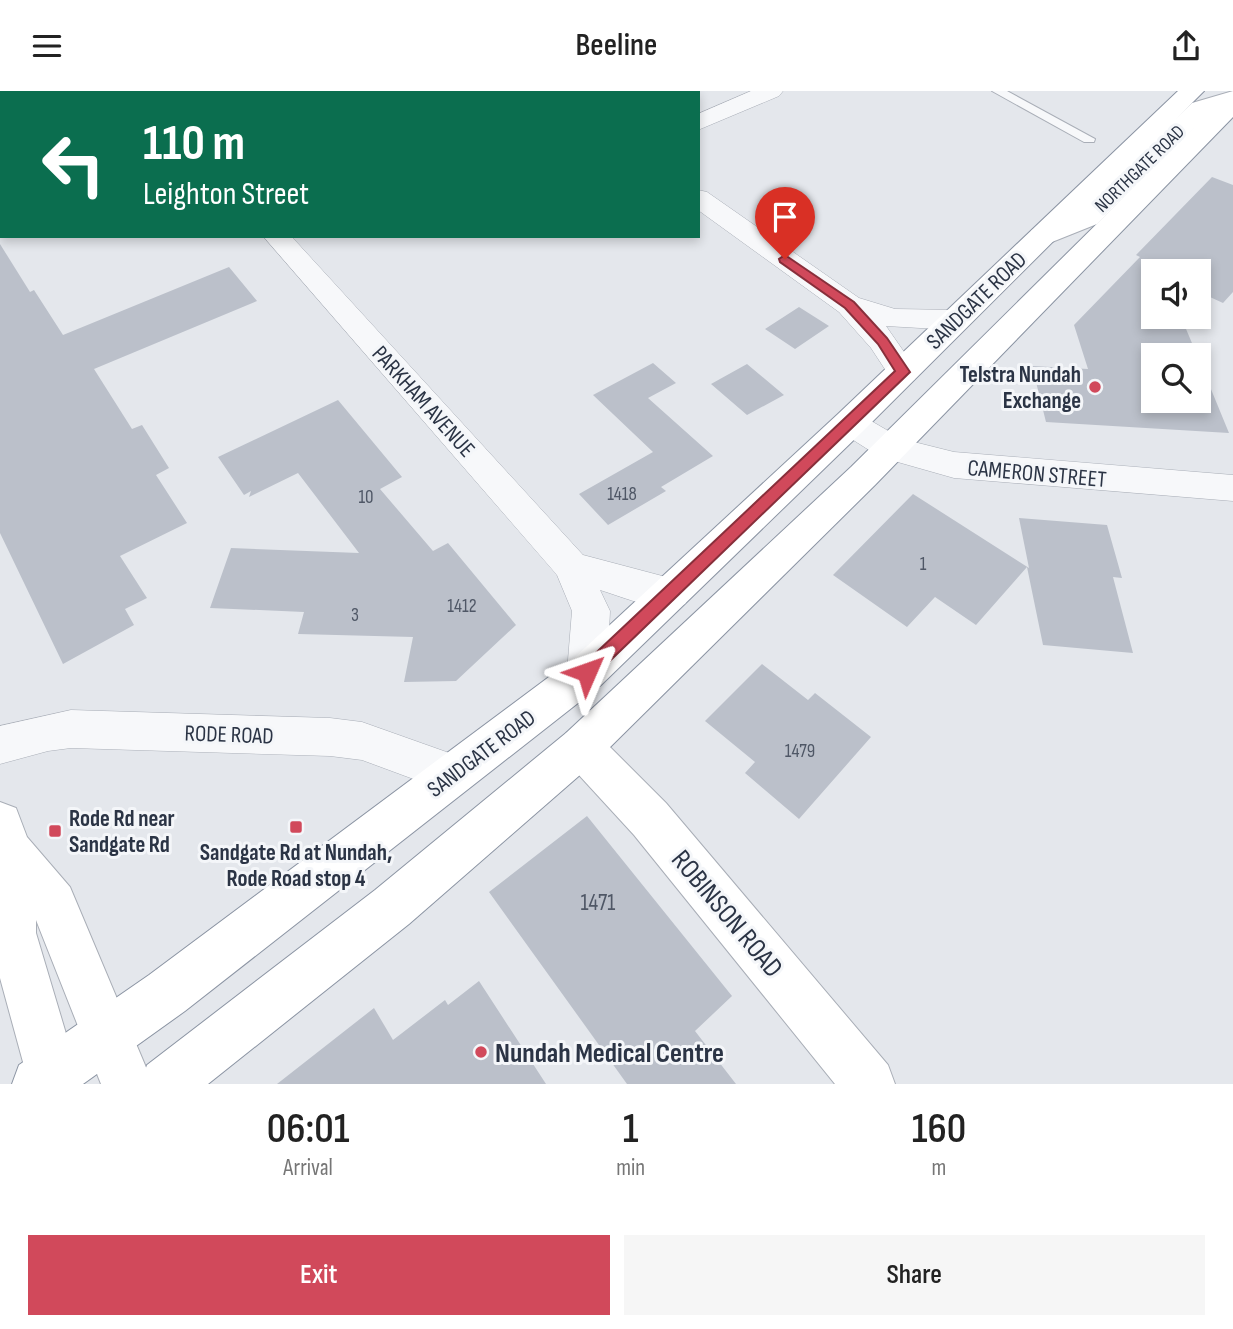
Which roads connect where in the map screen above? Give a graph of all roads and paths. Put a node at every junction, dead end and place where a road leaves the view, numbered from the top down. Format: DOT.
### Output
graph roads {
  1 [pos="771,91"];
  2 [pos="998,91"];
  3 [pos="1192,91"];
  4 [pos="1231,105"];
  5 [pos="700,122"];
  6 [pos="1089,139"];
  7 [pos="700,199"];
  8 [pos="1042,236"];
  9 [pos="277,238"];
  10 [pos="849,305"];
  11 [pos="955,320"];
  12 [pos="903,372"];
  13 [pos="850,423"];
  14 [pos="892,447"];
  15 [pos="1233,488"];
  16 [pos="572,566"];
  17 [pos="672,593"];
  18 [pos="587,672"];
  19 [pos="0,745"];
  20 [pos="581,747"];
  21 [pos="454,774"];
  22 [pos="5,838"];
  23 [pos="107,1034"];
  24 [pos="48,1080"];
  25 [pos="127,1084"];
  26 [pos="166,1084"];
  27 [pos="869,1084"];
  1 -- 5 [label="street"];
  2 -- 6 [label="lane"];
  3 -- 8 [label="main road, SANDGATE ROAD"];
  4 -- 8 [label="main road, NORTHGATE ROAD"];
  4 -- 14 [label="main road, SANDGATE ROAD"];
  7 -- 10 [label="street"];
  8 -- 11 [label="main road, SANDGATE ROAD"];
  9 -- 16 [label="street, PARKHAM AVENUE"];
  10 -- 11 [label="street"];
  10 -- 12 [label="street"];
  11 -- 12 [label="main road, SANDGATE ROAD"];
  12 -- 13 [label="main road, SANDGATE ROAD"];
  13 -- 14 [label="street, CAMERON STREET"];
  13 -- 17 [label="main road, SANDGATE ROAD"];
  14 -- 15 [label="street, CAMERON STREET"];
  14 -- 20 [label="main road, SANDGATE ROAD"];
  16 -- 17 [label="street"];
  16 -- 18 [label="street, PARKHAM AVENUE"];
  17 -- 18 [label="main road, SANDGATE ROAD"];
  18 -- 21 [label="main road, SANDGATE ROAD"];
  19 -- 21 [label="street, RODE ROAD"];
  20 -- 26 [label="main road, SANDGATE ROAD"];
  20 -- 27 [label="main road, ROBINSON ROAD"];
  21 -- 23 [label="main road, SANDGATE ROAD"];
  22 -- 23 [label="main road"];
  22 -- 24 [label="main road"];
  23 -- 24 [label="main road, SANDGATE ROAD"];
  23 -- 25 [label="main road"];
}
